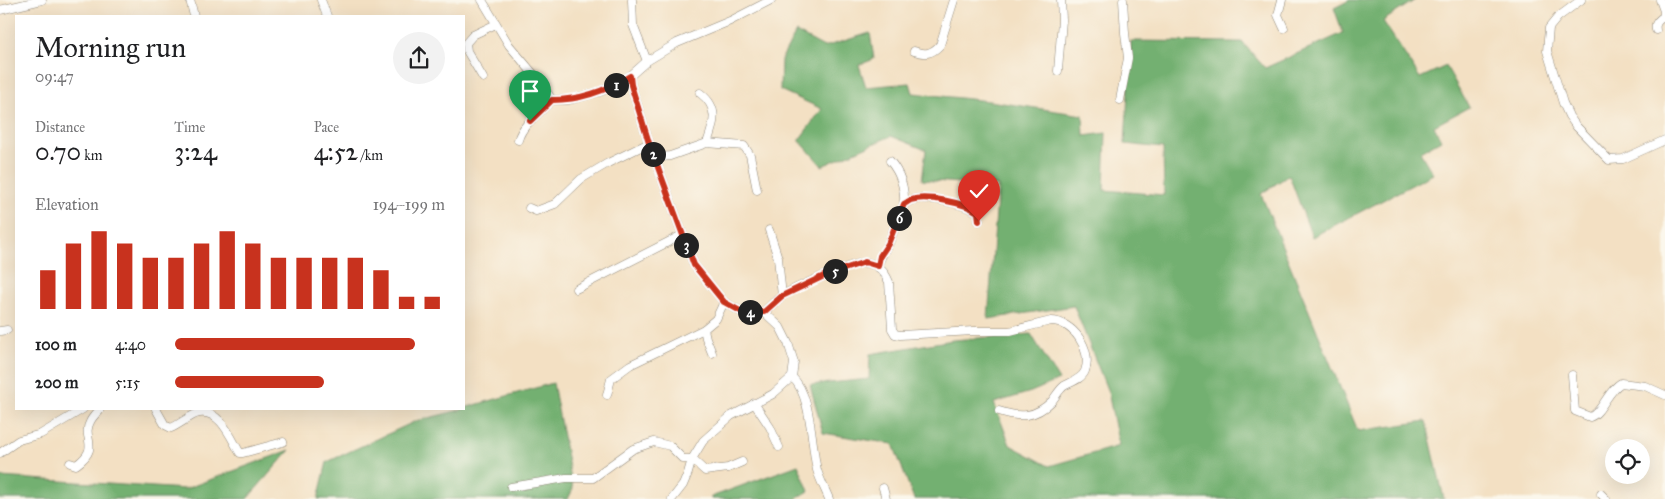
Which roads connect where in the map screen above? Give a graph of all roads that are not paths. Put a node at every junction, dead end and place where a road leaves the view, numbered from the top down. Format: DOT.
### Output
graph roads {
  1 [pos="42,0"];
  2 [pos="190,0"];
  3 [pos="321,0"];
  4 [pos="482,0"];
  5 [pos="632,0"];
  6 [pos="771,0"];
  7 [pos="954,0"];
  8 [pos="1061,0"];
  9 [pos="1124,0"];
  10 [pos="1282,0"];
  11 [pos="1581,0"];
  12 [pos="1660,0"];
  13 [pos="3,6"];
  14 [pos="194,15"];
  15 [pos="327,15"];
  16 [pos="496,24"];
  17 [pos="1284,28"];
  18 [pos="1656,30"];
  19 [pos="914,51"];
  20 [pos="647,62"];
  21 [pos="1058,71"];
  22 [pos="630,76"];
  23 [pos="483,78"];
  24 [pos="700,93"];
  25 [pos="552,100"];
  26 [pos="1120,100"];
  27 [pos="518,140"];
  28 [pos="1665,140"];
  29 [pos="649,143"];
  30 [pos="707,143"];
  31 [pos="655,158"];
  32 [pos="890,161"];
  33 [pos="757,190"];
  34 [pos="904,204"];
  35 [pos="529,208"];
  36 [pos="979,221"];
  37 [pos="769,230"];
  38 [pos="682,235"];
  39 [pos="878,266"];
  40 [pos="576,290"];
  41 [pos="782,296"];
  42 [pos="724,302"];
  43 [pos="764,312"];
  44 [pos="704,329"];
  45 [pos="712,353"];
  46 [pos="1572,376"];
  47 [pos="792,377"];
  48 [pos="608,394"];
  49 [pos="1665,395"];
  50 [pos="754,404"];
  51 [pos="82,410"];
  52 [pos="99,410"];
  53 [pos="157,410"];
  54 [pos="999,411"];
  55 [pos="283,442"];
  56 [pos="779,447"];
  57 [pos="0,453"];
  58 [pos="692,459"];
  59 [pos="742,462"];
  60 [pos="70,463"];
  61 [pos="511,487"];
  62 [pos="883,488"];
  63 [pos="672,499"];
  64 [pos="829,499"];
  65 [pos="886,499"];
  1 -- 13 [label="street"];
  2 -- 14 [label="street"];
  3 -- 15 [label="street"];
  4 -- 16 [label="street"];
  5 -- 20 [label="street"];
  6 -- 20 [label="street"];
  7 -- 19 [label="street"];
  8 -- 21 [label="street"];
  9 -- 26 [label="street"];
  10 -- 17 [label="street"];
  11 -- 28 [label="street"];
  12 -- 18 [label="street"];
  16 -- 23 [label="street"];
  16 -- 25 [label="street"];
  20 -- 22 [label="street"];
  22 -- 25 [label="street"];
  22 -- 29 [label="street"];
  24 -- 30 [label="street"];
  25 -- 27 [label="street"];
  29 -- 31 [label="street"];
  29 -- 35 [label="street"];
  30 -- 31 [label="street"];
  30 -- 33 [label="street"];
  31 -- 38 [label="street"];
  32 -- 34 [label="street"];
  34 -- 36 [label="street"];
  34 -- 39 [label="street"];
  37 -- 41 [label="street"];
  38 -- 40 [label="street"];
  38 -- 42 [label="street"];
  39 -- 41 [label="street"];
  39 -- 54 [label="street"];
  41 -- 43 [label="street"];
  42 -- 43 [label="street"];
  42 -- 44 [label="street"];
  43 -- 47 [label="street"];
  44 -- 45 [label="street"];
  44 -- 48 [label="street"];
  46 -- 49 [label="street"];
  47 -- 50 [label="street"];
  47 -- 64 [label="street"];
  50 -- 56 [label="street"];
  50 -- 58 [label="street"];
  51 -- 57 [label="street"];
  52 -- 60 [label="street"];
  53 -- 55 [label="street"];
  58 -- 59 [label="street"];
  58 -- 61 [label="street"];
  58 -- 63 [label="street"];
  62 -- 65 [label="street"];
}
